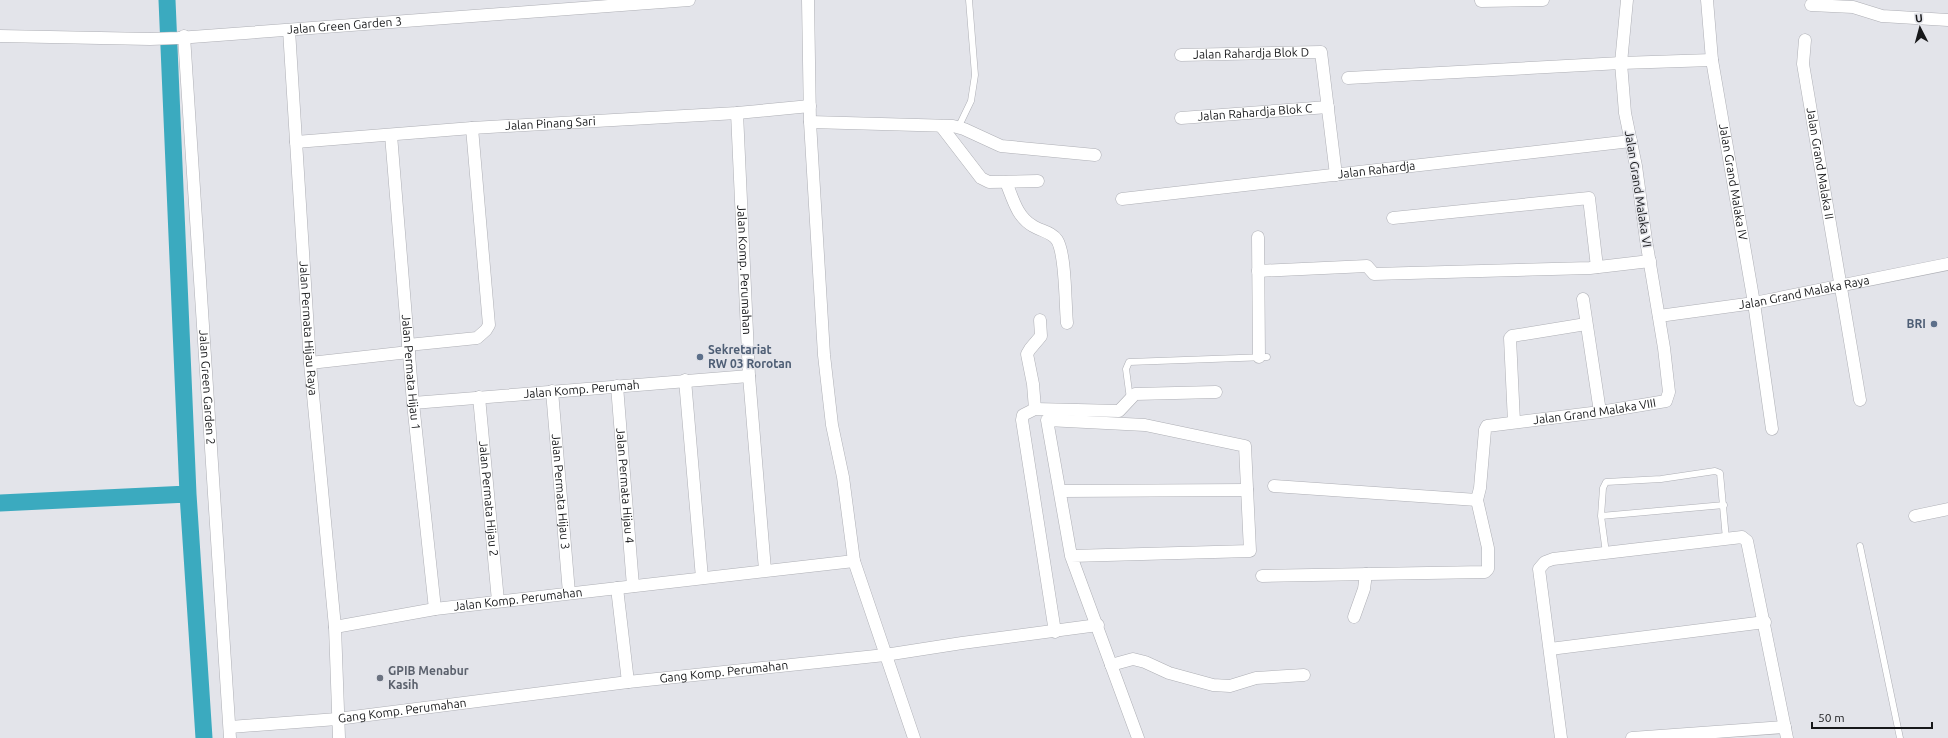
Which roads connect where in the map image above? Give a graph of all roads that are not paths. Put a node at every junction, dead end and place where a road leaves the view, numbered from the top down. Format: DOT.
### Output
graph roads {
  1 [pos="689,0"];
  2 [pos="808,0"];
  3 [pos="969,0"];
  4 [pos="1543,0"];
  5 [pos="1627,0"];
  6 [pos="1706,0"];
  7 [pos="1481,1"];
  8 [pos="1811,5"];
  9 [pos="1948,20"];
  10 [pos="289,30"];
  11 [pos="0,36"];
  12 [pos="181,37"];
  13 [pos="1805,40"];
  14 [pos="1181,55"];
  15 [pos="1712,60"];
  16 [pos="1621,63"];
  17 [pos="1348,78"];
  18 [pos="808,106"];
  19 [pos="1328,107"];
  20 [pos="737,113"];
  21 [pos="1181,118"];
  22 [pos="810,122"];
  23 [pos="942,126"];
  24 [pos="472,128"];
  25 [pos="958,128"];
  26 [pos="391,135"];
  27 [pos="296,142"];
  28 [pos="1631,142"];
  29 [pos="1095,155"];
  30 [pos="1336,175"];
  31 [pos="1038,181"];
  32 [pos="1006,182"];
  33 [pos="1122,200"];
  34 [pos="1393,218"];
  35 [pos="1258,237"];
  36 [pos="1650,260"];
  37 [pos="1948,264"];
  38 [pos="1597,267"];
  39 [pos="1258,271"];
  40 [pos="1840,287"];
  41 [pos="1583,298"];
  42 [pos="1754,303"];
  43 [pos="1659,316"];
  44 [pos="1040,320"];
  45 [pos="1067,323"];
  46 [pos="1586,324"];
  47 [pos="409,348"];
  48 [pos="1263,357"];
  49 [pos="310,363"];
  50 [pos="749,376"];
  51 [pos="684,380"];
  52 [pos="617,386"];
  53 [pos="552,391"];
  54 [pos="1216,392"];
  55 [pos="1669,392"];
  56 [pos="479,397"];
  57 [pos="1130,399"];
  58 [pos="1860,400"];
  59 [pos="413,402"];
  60 [pos="1035,409"];
  61 [pos="1600,412"];
  62 [pos="1514,422"];
  63 [pos="1772,429"];
  64 [pos="1274,486"];
  65 [pos="1247,490"];
  66 [pos="1061,491"];
  67 [pos="1477,500"];
  68 [pos="1724,505"];
  69 [pos="1948,509"];
  70 [pos="1601,516"];
  71 [pos="1915,516"];
  72 [pos="1726,539"];
  73 [pos="1860,546"];
  74 [pos="1606,553"];
  75 [pos="1071,556"];
  76 [pos="854,560"];
  77 [pos="765,570"];
  78 [pos="1366,574"];
  79 [pos="1262,576"];
  80 [pos="702,578"];
  81 [pos="634,586"];
  82 [pos="617,588"];
  83 [pos="569,593"];
  84 [pos="498,601"];
  85 [pos="435,609"];
  86 [pos="1354,617"];
  87 [pos="1765,622"];
  88 [pos="1098,626"];
  89 [pos="335,627"];
  90 [pos="1055,632"];
  91 [pos="1550,650"];
  92 [pos="884,655"];
  93 [pos="1111,665"];
  94 [pos="1304,675"];
  95 [pos="628,682"];
  96 [pos="337,718"];
  97 [pos="230,732"];
  98 [pos="1786,732"];
  99 [pos="339,738"];
  100 [pos="914,738"];
  101 [pos="1138,738"];
  102 [pos="1561,738"];
  103 [pos="1632,738"];
  104 [pos="1900,738"];
  1 -- 10 [label="street, Jalan Green Garden 3"];
  2 -- 18 [label="street"];
  3 -- 25 [label="lane"];
  4 -- 7 [label="street"];
  5 -- 16 [label="street, Jalan Grand Malaka VI"];
  6 -- 15 [label="street, Jalan Grand Malaka IV"];
  8 -- 9 [label="street"];
  10 -- 12 [label="street, Jalan Green Garden 3"];
  10 -- 27 [label="street, Jalan Permata Hijau Raya"];
  11 -- 12 [label="street, Jalan Green Garden 3"];
  12 -- 97 [label="street, Jalan Green Garden 2"];
  13 -- 40 [label="street, Jalan Grand Malaka II"];
  14 -- 19 [label="street, Jalan Rahardja Blok D"];
  15 -- 16 [label="street"];
  15 -- 42 [label="street, Jalan Grand Malaka IV"];
  16 -- 17 [label="street"];
  16 -- 28 [label="street, Jalan Grand Malaka VI"];
  18 -- 20 [label="street, Jalan Pinang Sari"];
  18 -- 22 [label="street"];
  19 -- 21 [label="street, Jalan Rahardja Blok C"];
  19 -- 30 [label="street"];
  20 -- 24 [label="street, Jalan Pinang Sari"];
  20 -- 50 [label="street, Jalan Komp. Perumahan"];
  22 -- 23 [label="street"];
  22 -- 76 [label="street"];
  23 -- 25 [label="street"];
  23 -- 32 [label="street"];
  24 -- 26 [label="street, Jalan Pinang Sari"];
  24 -- 47 [label="street"];
  25 -- 29 [label="street"];
  26 -- 27 [label="street, Jalan Pinang Sari"];
  26 -- 47 [label="street, Jalan Permata Hijau 1"];
  27 -- 49 [label="street, Jalan Permata Hijau Raya"];
  28 -- 30 [label="street, Jalan Rahardja"];
  28 -- 36 [label="street, Jalan Grand Malaka VI"];
  30 -- 33 [label="street, Jalan Rahardja"];
  31 -- 32 [label="street"];
  32 -- 45 [label="street"];
  34 -- 38 [label="street"];
  35 -- 39 [label="street"];
  36 -- 38 [label="street"];
  36 -- 43 [label="street, Jalan Grand Malaka VI"];
  37 -- 40 [label="street, Jalan Grand Malaka Raya"];
  38 -- 39 [label="street"];
  39 -- 48 [label="street"];
  40 -- 42 [label="street, Jalan Grand Malaka Raya"];
  40 -- 58 [label="street, Jalan Grand Malaka II"];
  41 -- 46 [label="street"];
  42 -- 43 [label="street, Jalan Grand Malaka Raya"];
  42 -- 63 [label="street, Jalan Grand Malaka IV"];
  43 -- 55 [label="street, Jalan Grand Malaka VI"];
  44 -- 60 [label="street"];
  46 -- 61 [label="street"];
  46 -- 62 [label="street"];
  47 -- 49 [label="street"];
  47 -- 59 [label="street, Jalan Permata Hijau 1"];
  48 -- 57 [label="lane"];
  49 -- 89 [label="street, Jalan Permata Hijau Raya"];
  50 -- 51 [label="street, Jalan Komp. Perumah"];
  50 -- 77 [label="street, Jalan Komp. Perumahan"];
  51 -- 52 [label="street, Jalan Komp. Perumah"];
  51 -- 80 [label="street"];
  52 -- 53 [label="street, Jalan Komp. Perumah"];
  52 -- 81 [label="street, Jalan Permata Hijau 4"];
  53 -- 56 [label="street, Jalan Komp. Perumah"];
  53 -- 83 [label="street, Jalan Permata Hijau 3"];
  54 -- 57 [label="street"];
  55 -- 61 [label="street, Jalan Grand Malaka VIII"];
  56 -- 59 [label="street, Jalan Komp. Perumah"];
  56 -- 84 [label="street, Jalan Permata Hijau 2"];
  57 -- 60 [label="street"];
  59 -- 85 [label="street, Jalan Permata Hijau 1"];
  60 -- 90 [label="street"];
  61 -- 62 [label="street, Jalan Grand Malaka VIII"];
  62 -- 67 [label="street, Jalan Grand Malaka VIII"];
  64 -- 67 [label="street"];
  65 -- 66 [label="street"];
  65 -- 66 [label="street"];
  65 -- 75 [label="street"];
  66 -- 75 [label="street"];
  67 -- 78 [label="street"];
  68 -- 70 [label="lane"];
  68 -- 70 [label="lane"];
  68 -- 72 [label="lane"];
  69 -- 71 [label="street"];
  70 -- 74 [label="lane"];
  72 -- 74 [label="street"];
  72 -- 87 [label="street"];
  73 -- 104 [label="lane"];
  74 -- 91 [label="street"];
  75 -- 88 [label="street"];
  76 -- 77 [label="street, Jalan Komp. Perumahan"];
  76 -- 92 [label="street"];
  77 -- 80 [label="street, Jalan Komp. Perumahan"];
  78 -- 79 [label="street"];
  78 -- 86 [label="street"];
  80 -- 81 [label="street, Jalan Komp. Perumahan"];
  81 -- 82 [label="street, Jalan Komp. Perumahan"];
  82 -- 83 [label="street, Jalan Komp. Perumahan"];
  82 -- 95 [label="street"];
  83 -- 84 [label="street, Jalan Komp. Perumahan"];
  84 -- 85 [label="street, Jalan Komp. Perumahan"];
  85 -- 89 [label="street, Jalan Komp. Perumahan"];
  87 -- 91 [label="street"];
  87 -- 98 [label="street"];
  88 -- 90 [label="street, Gang Komp. Perumahan"];
  88 -- 93 [label="street"];
  89 -- 96 [label="street"];
  90 -- 92 [label="street, Gang Komp. Perumahan"];
  91 -- 102 [label="street"];
  92 -- 95 [label="street, Gang Komp. Perumahan"];
  92 -- 100 [label="street"];
  93 -- 94 [label="street"];
  93 -- 101 [label="street"];
  95 -- 96 [label="street, Gang Komp. Perumahan"];
  96 -- 97 [label="street, Gang Komp. Perumahan"];
  96 -- 99 [label="street"];
  98 -- 103 [label="street"];
}
